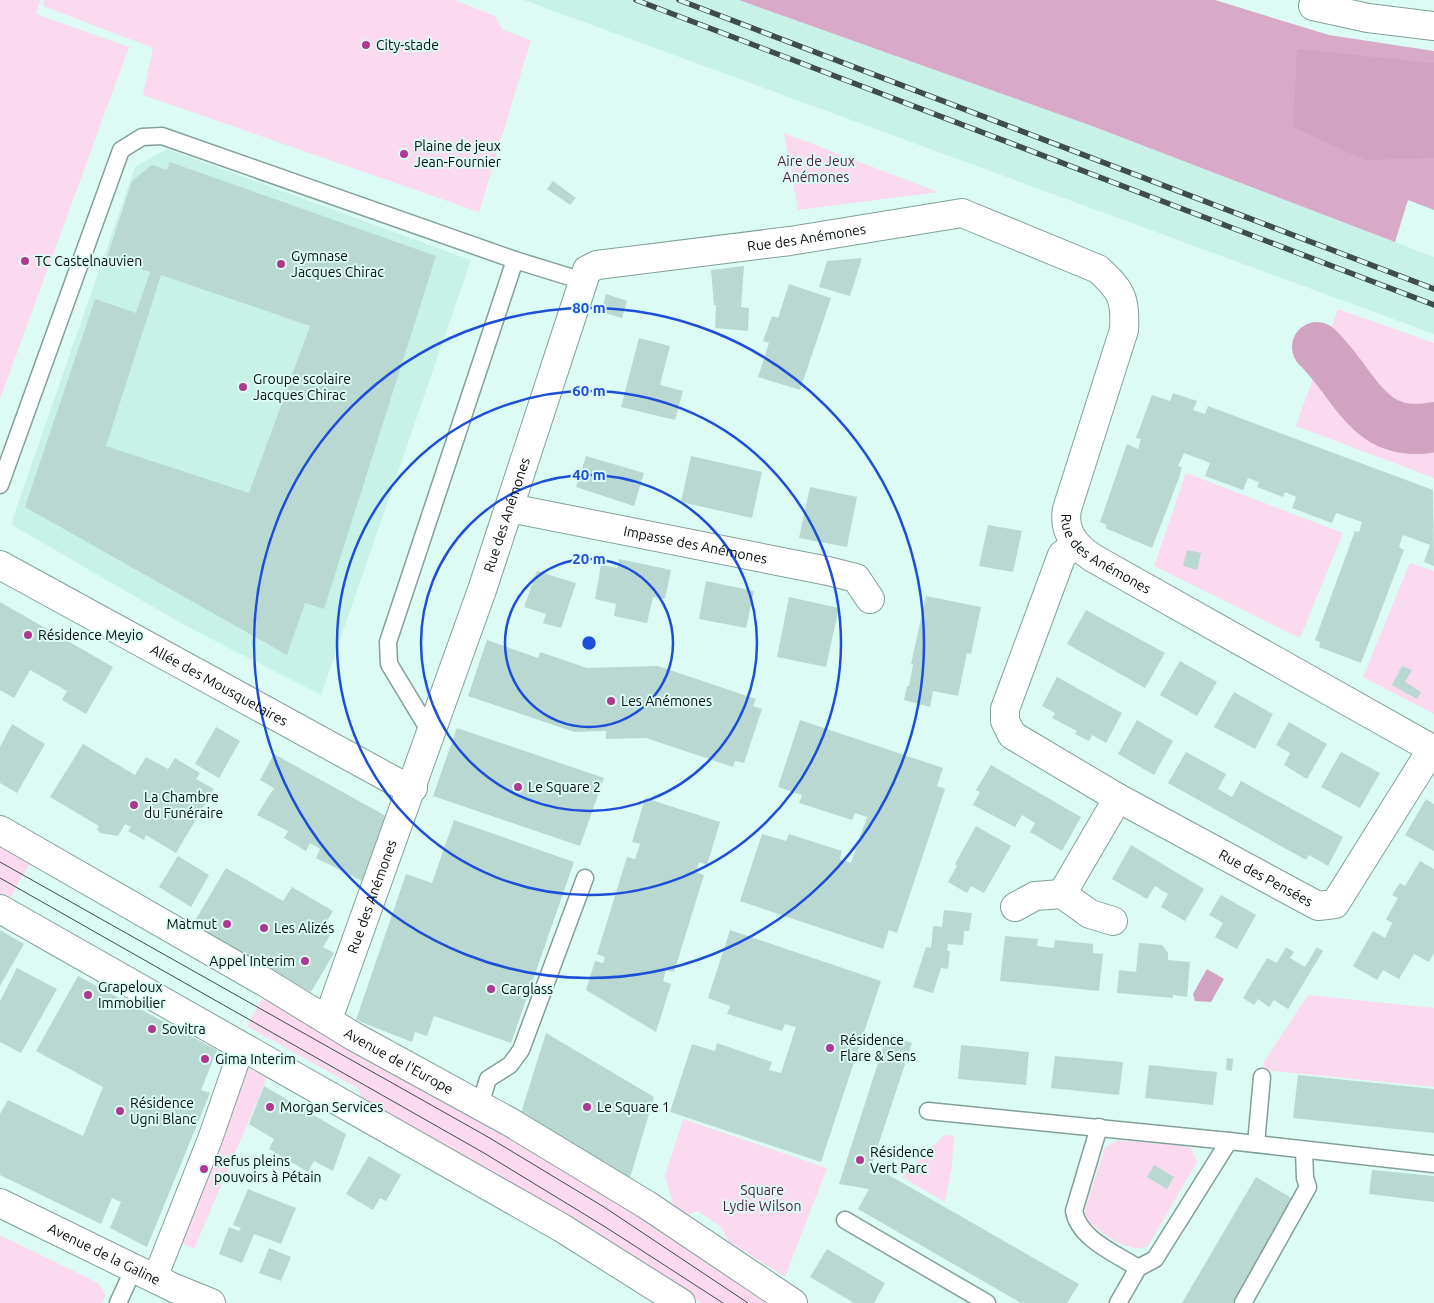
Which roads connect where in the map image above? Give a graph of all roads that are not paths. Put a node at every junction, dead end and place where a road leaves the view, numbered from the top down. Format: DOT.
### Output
graph roads {
  1 [pos="1308,3"];
  2 [pos="1434,26"];
  3 [pos="515,260"];
  4 [pos="583,281"];
  5 [pos="0,485"];
  6 [pos="510,508"];
  7 [pos="1076,544"];
  8 [pos="0,566"];
  9 [pos="870,599"];
  10 [pos="432,735"];
  11 [pos="1433,750"];
  12 [pos="413,788"];
  13 [pos="1118,798"];
  14 [pos="0,830"];
  15 [pos="585,878"];
  16 [pos="1062,894"];
  17 [pos="1015,908"];
  18 [pos="0,909"];
  19 [pos="1112,921"];
  20 [pos="328,1019"];
  21 [pos="242,1047"];
  22 [pos="1262,1077"];
  23 [pos="480,1105"];
  24 [pos="928,1111"];
  25 [pos="1099,1127"];
  26 [pos="1229,1141"];
  27 [pos="1256,1144"];
  28 [pos="1304,1150"];
  29 [pos="1434,1164"];
  30 [pos="0,1203"];
  31 [pos="845,1220"];
  32 [pos="1138,1268"];
  33 [pos="158,1284"];
  34 [pos="118,1303"];
  35 [pos="211,1303"];
  36 [pos="681,1303"];
  37 [pos="793,1303"];
  38 [pos="987,1303"];
  39 [pos="1118,1303"];
  40 [pos="1243,1303"];
  1 -- 2 [label="street"];
  3 -- 4 [label="lane"];
  3 -- 5 [label="lane"];
  3 -- 10 [label="lane"];
  4 -- 6 [label="street, Rue des Anémones"];
  4 -- 7 [label="street, Rue des Anémones"];
  6 -- 9 [label="street, Impasse des Anémones"];
  6 -- 10 [label="street, Rue des Anémones"];
  7 -- 11 [label="street, Rue des Anémones"];
  7 -- 13 [label="street, Rue des Pensées"];
  8 -- 12 [label="street, Allée des Mousquetaires"];
  10 -- 12 [label="street, Rue des Anémones"];
  11 -- 13 [label="street, Rue des Pensées"];
  12 -- 20 [label="street, Rue des Anémones"];
  13 -- 16 [label="street"];
  14 -- 20 [label="street, Avenue de l'Europe"];
  15 -- 23 [label="lane"];
  16 -- 17 [label="street"];
  16 -- 19 [label="street"];
  18 -- 21 [label="street"];
  20 -- 23 [label="street, Avenue de l'Europe"];
  21 -- 33 [label="street"];
  21 -- 36 [label="street"];
  22 -- 27 [label="lane"];
  23 -- 37 [label="street, Avenue de l'Europe"];
  24 -- 25 [label="lane"];
  25 -- 26 [label="lane"];
  25 -- 32 [label="lane"];
  26 -- 27 [label="lane"];
  26 -- 32 [label="lane"];
  27 -- 28 [label="lane"];
  28 -- 29 [label="lane"];
  28 -- 40 [label="lane"];
  30 -- 33 [label="street, Avenue de la Galine"];
  31 -- 38 [label="lane"];
  32 -- 39 [label="lane"];
  33 -- 34 [label="lane"];
  33 -- 35 [label="street, Avenue de la Galine"];
}
